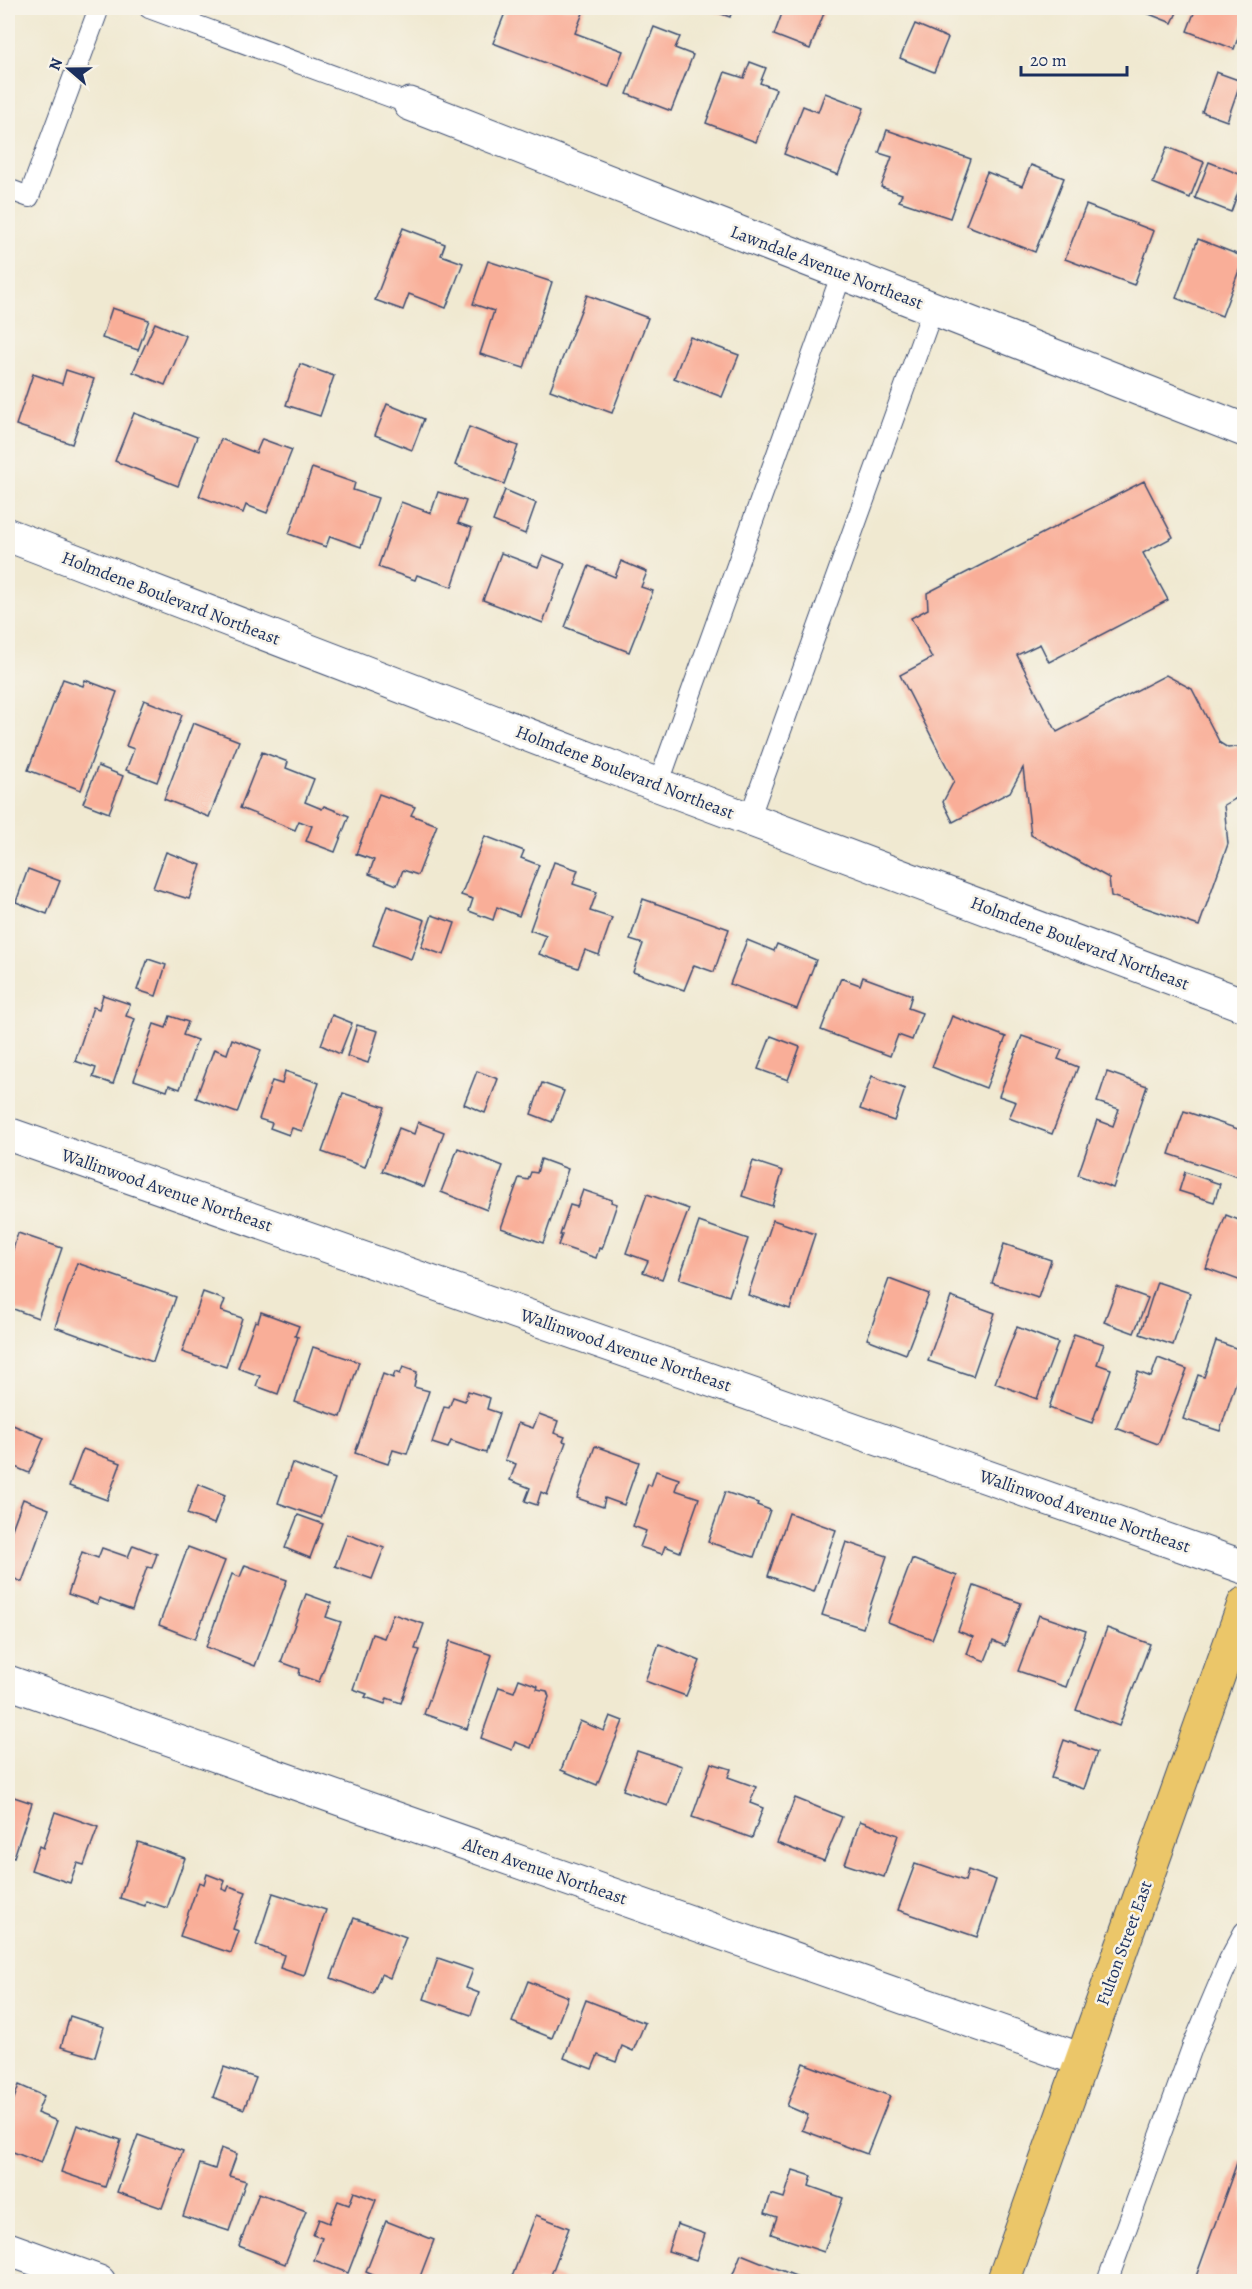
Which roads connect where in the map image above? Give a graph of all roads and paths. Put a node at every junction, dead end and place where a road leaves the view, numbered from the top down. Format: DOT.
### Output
graph roads {
  1 [pos="99,8"];
  2 [pos="149,8"];
  3 [pos="410,104"];
  4 [pos="8,189"];
  5 [pos="842,273"];
  6 [pos="933,309"];
  7 [pos="1245,430"];
  8 [pos="8,535"];
  9 [pos="658,784"];
  10 [pos="749,819"];
  11 [pos="1245,1005"];
  12 [pos="8,1134"];
  13 [pos="1245,1567"];
  14 [pos="1245,1604"];
  15 [pos="8,1682"];
  16 [pos="1245,1932"];
  17 [pos="1082,2060"];
  18 [pos="8,2249"];
  19 [pos="99,2282"];
  20 [pos="1003,2282"];
  21 [pos="1107,2282"];
  1 -- 4 [label="lane"];
  2 -- 3 [label="lane"];
  3 -- 5 [label="street, Lawndale Avenue Northeast"];
  5 -- 6 [label="street, Lawndale Avenue Northeast"];
  5 -- 9 [label="lane"];
  6 -- 7 [label="street, Lawndale Avenue Northeast"];
  6 -- 10 [label="lane"];
  8 -- 9 [label="street, Holmdene Boulevard Northeast"];
  9 -- 10 [label="street, Holmdene Boulevard Northeast"];
  10 -- 11 [label="street, Holmdene Boulevard Northeast"];
  12 -- 13 [label="street, Wallinwood Avenue Northeast"];
  14 -- 17 [label="main road, Fulton Street East"];
  15 -- 17 [label="street, Alten Avenue Northeast"];
  16 -- 21 [label="lane"];
  17 -- 20 [label="main road, Fulton Street East"];
  18 -- 19 [label="street"];
}
